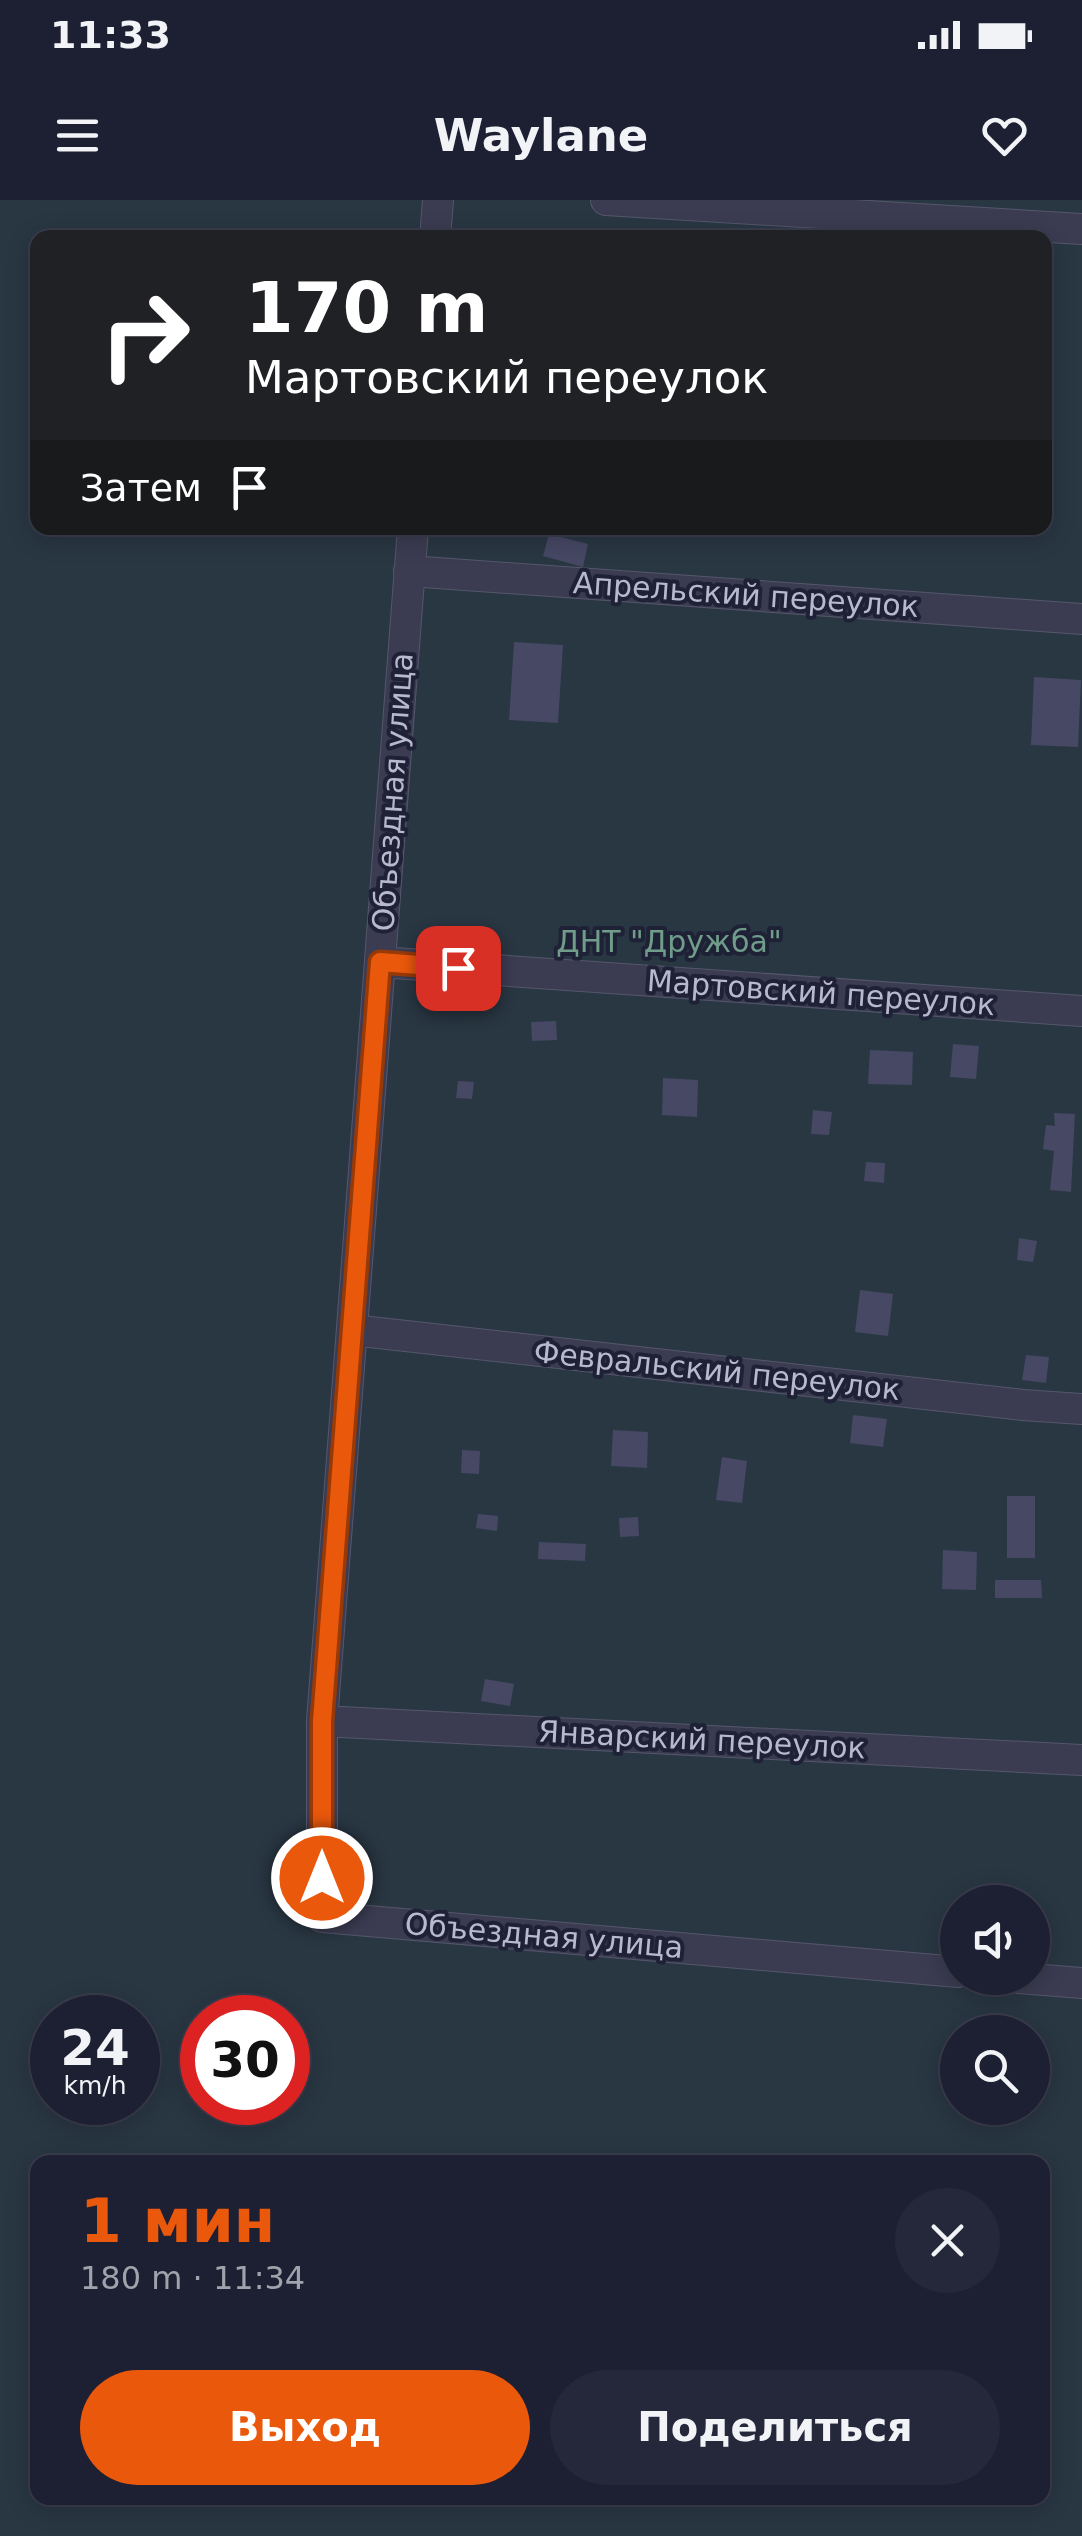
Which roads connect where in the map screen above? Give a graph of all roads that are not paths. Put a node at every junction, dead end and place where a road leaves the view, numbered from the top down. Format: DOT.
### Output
graph roads {
  1 [pos="438,200"];
  2 [pos="606,200"];
  3 [pos="436,230"];
  4 [pos="1082,230"];
  5 [pos="413,535"];
  6 [pos="410,571"];
  7 [pos="1082,619"];
  8 [pos="380,962"];
  9 [pos="1082,1011"];
  10 [pos="352,1330"];
  11 [pos="1082,1409"];
  12 [pos="322,1721"];
  13 [pos="1082,1760"];
  14 [pos="940,1970"];
  15 [pos="1050,1980"];
  16 [pos="1082,1983"];
  1 -- 3 [label="street"];
  2 -- 4 [label="street"];
  5 -- 6 [label="street, Объездная улица"];
  6 -- 7 [label="street, Апрельский переулок"];
  6 -- 8 [label="street, Объездная улица"];
  8 -- 9 [label="street, Мартовский переулок"];
  8 -- 10 [label="street, Объездная улица"];
  10 -- 11 [label="street, Февральский переулок"];
  10 -- 12 [label="street, Объездная улица"];
  12 -- 13 [label="street, Январский переулок"];
  12 -- 14 [label="street, Объездная улица"];
  15 -- 16 [label="street"];
}
